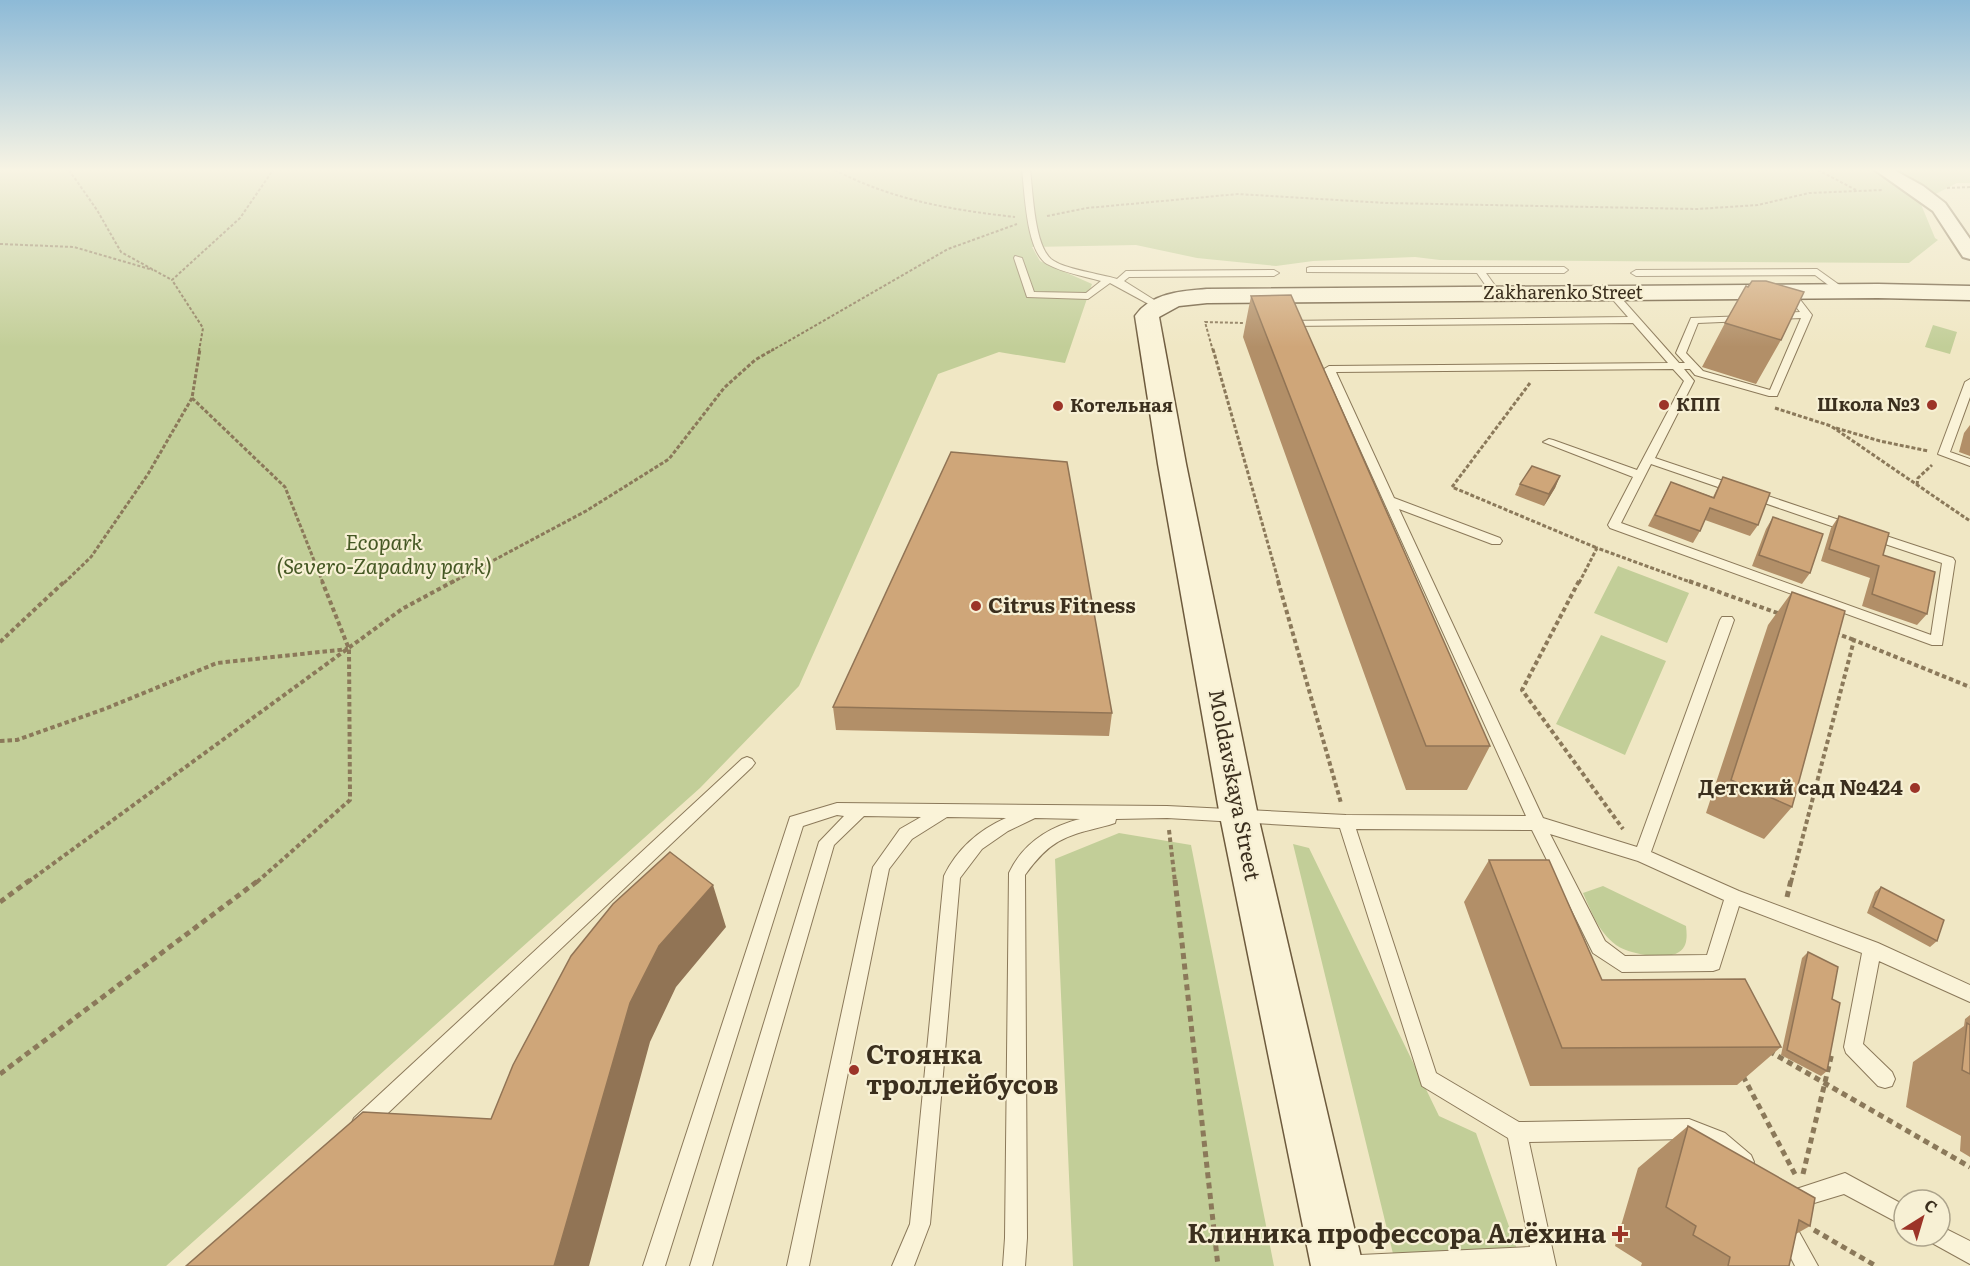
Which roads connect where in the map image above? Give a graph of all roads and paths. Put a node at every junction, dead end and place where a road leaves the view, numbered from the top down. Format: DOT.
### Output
graph roads {
  1 [pos="108,229"];
  2 [pos="228,229"];
  3 [pos="1005,229"];
  4 [pos="1035,229"];
  5 [pos="1954,229"];
  6 [pos="0,244"];
  7 [pos="1969,252"];
  8 [pos="1018,258"];
  9 [pos="153,270"];
  10 [pos="1310,270"];
  11 [pos="1480,270"];
  12 [pos="1564,270"];
  13 [pos="1274,273"];
  14 [pos="1636,273"];
  15 [pos="172,280"];
  16 [pos="1114,281"];
  17 [pos="1789,291"];
  18 [pos="1842,291"];
  19 [pos="1612,293"];
  20 [pos="1970,293"];
  21 [pos="1496,294"];
  22 [pos="1156,306"];
  23 [pos="1807,315"];
  24 [pos="1751,317"];
  25 [pos="1762,317"];
  26 [pos="1635,320"];
  27 [pos="1244,323"];
  28 [pos="1676,366"];
  29 [pos="1693,366"];
  30 [pos="1542,367"];
  31 [pos="1970,382"];
  32 [pos="192,398"];
  33 [pos="1765,405"];
  34 [pos="1831,426"];
  35 [pos="1549,442"];
  36 [pos="1944,454"];
  37 [pos="1648,459"];
  38 [pos="1970,463"];
  39 [pos="1640,475"];
  40 [pos="1917,485"];
  41 [pos="1390,501"];
  42 [pos="1970,521"];
  43 [pos="1496,541"];
  44 [pos="1597,548"];
  45 [pos="1787,616"];
  46 [pos="1727,620"];
  47 [pos="1831,632"];
  48 [pos="1854,640"];
  49 [pos="0,642"];
  50 [pos="349,649"];
  51 [pos="1970,687"];
  52 [pos="0,741"];
  53 [pos="747,763"];
  54 [pos="860,810"];
  55 [pos="944,811"];
  56 [pos="1036,812"];
  57 [pos="1167,812"];
  58 [pos="1127,813"];
  59 [pos="1239,816"];
  60 [pos="1346,822"];
  61 [pos="1537,823"];
  62 [pos="1642,855"];
  63 [pos="1734,896"];
  64 [pos="0,902"];
  65 [pos="1782,915"];
  66 [pos="1872,949"];
  67 [pos="1970,994"];
  68 [pos="1853,1047"];
  69 [pos="1765,1049"];
  70 [pos="1742,1073"];
  71 [pos="0,1074"];
  72 [pos="1885,1079"];
  73 [pos="1824,1081"];
  74 [pos="1517,1132"];
  75 [pos="350,1136"];
  76 [pos="1970,1167"];
  77 [pos="1756,1180"];
  78 [pos="1774,1207"];
  79 [pos="1892,1209"];
  80 [pos="1952,1243"];
  81 [pos="1970,1253"];
  82 [pos="1543,1261"];
  83 [pos="654,1266"];
  84 [pos="701,1266"];
  85 [pos="798,1266"];
  86 [pos="903,1266"];
  87 [pos="1014,1266"];
  88 [pos="1218,1266"];
  89 [pos="1337,1266"];
  90 [pos="1359,1266"];
  91 [pos="1807,1266"];
  92 [pos="1876,1266"];
  1 -- 9 [label="path"];
  2 -- 15 [label="path"];
  3 -- 50 [label="path"];
  4 -- 16 [label="lane"];
  5 -- 7 [label="street"];
  6 -- 9 [label="path"];
  8 -- 16 [label="lane"];
  9 -- 15 [label="path"];
  10 -- 11 [label="lane"];
  11 -- 12 [label="lane"];
  11 -- 21 [label="lane"];
  13 -- 16 [label="lane"];
  14 -- 18 [label="lane"];
  15 -- 32 [label="path"];
  16 -- 22 [label="lane"];
  17 -- 18 [label="street, Zakharenko Street"];
  17 -- 19 [label="street, Zakharenko Street"];
  17 -- 23 [label="lane"];
  18 -- 20 [label="street, Zakharenko Street"];
  19 -- 21 [label="street, Zakharenko Street"];
  19 -- 26 [label="lane"];
  21 -- 22 [label="street, Zakharenko Street"];
  22 -- 59 [label="street, Moldavskaya Street"];
  23 -- 25 [label="lane"];
  23 -- 29 [label="lane"];
  24 -- 29 [label="lane"];
  26 -- 27 [label="lane"];
  26 -- 28 [label="lane"];
  27 -- 60 [label="path"];
  28 -- 29 [label="lane"];
  28 -- 30 [label="lane"];
  28 -- 37 [label="lane"];
  30 -- 41 [label="lane"];
  30 -- 44 [label="path"];
  31 -- 36 [label="lane"];
  32 -- 49 [label="path"];
  32 -- 50 [label="path"];
  33 -- 34 [label="path"];
  34 -- 36 [label="path"];
  34 -- 40 [label="path"];
  35 -- 39 [label="lane"];
  36 -- 38 [label="lane"];
  36 -- 40 [label="path"];
  37 -- 39 [label="lane"];
  37 -- 39 [label="lane"];
  40 -- 42 [label="path"];
  41 -- 43 [label="lane"];
  41 -- 61 [label="lane"];
  44 -- 45 [label="path"];
  44 -- 62 [label="path"];
  46 -- 62 [label="lane"];
  47 -- 48 [label="path"];
  48 -- 51 [label="path"];
  48 -- 65 [label="path"];
  50 -- 52 [label="path"];
  50 -- 64 [label="path"];
  50 -- 71 [label="path"];
  53 -- 75 [label="lane"];
  54 -- 55 [label="lane"];
  54 -- 83 [label="lane"];
  54 -- 84 [label="lane"];
  55 -- 56 [label="lane"];
  55 -- 85 [label="lane"];
  56 -- 58 [label="lane"];
  56 -- 86 [label="lane"];
  57 -- 58 [label="lane"];
  57 -- 59 [label="lane"];
  57 -- 88 [label="path"];
  58 -- 87 [label="lane"];
  59 -- 60 [label="lane"];
  59 -- 89 [label="street, Moldavskaya Street"];
  60 -- 61 [label="lane"];
  60 -- 74 [label="lane"];
  61 -- 62 [label="lane"];
  61 -- 63 [label="lane"];
  62 -- 63 [label="lane"];
  63 -- 65 [label="lane"];
  65 -- 66 [label="lane"];
  66 -- 67 [label="lane"];
  66 -- 68 [label="lane"];
  68 -- 72 [label="lane"];
  68 -- 73 [label="path"];
  69 -- 73 [label="path"];
  70 -- 73 [label="path"];
  73 -- 76 [label="path"];
  74 -- 77 [label="lane"];
  74 -- 82 [label="lane"];
  78 -- 79 [label="lane"];
  78 -- 91 [label="lane"];
  78 -- 92 [label="path"];
  80 -- 81 [label="lane"];
  82 -- 90 [label="lane"];
}
